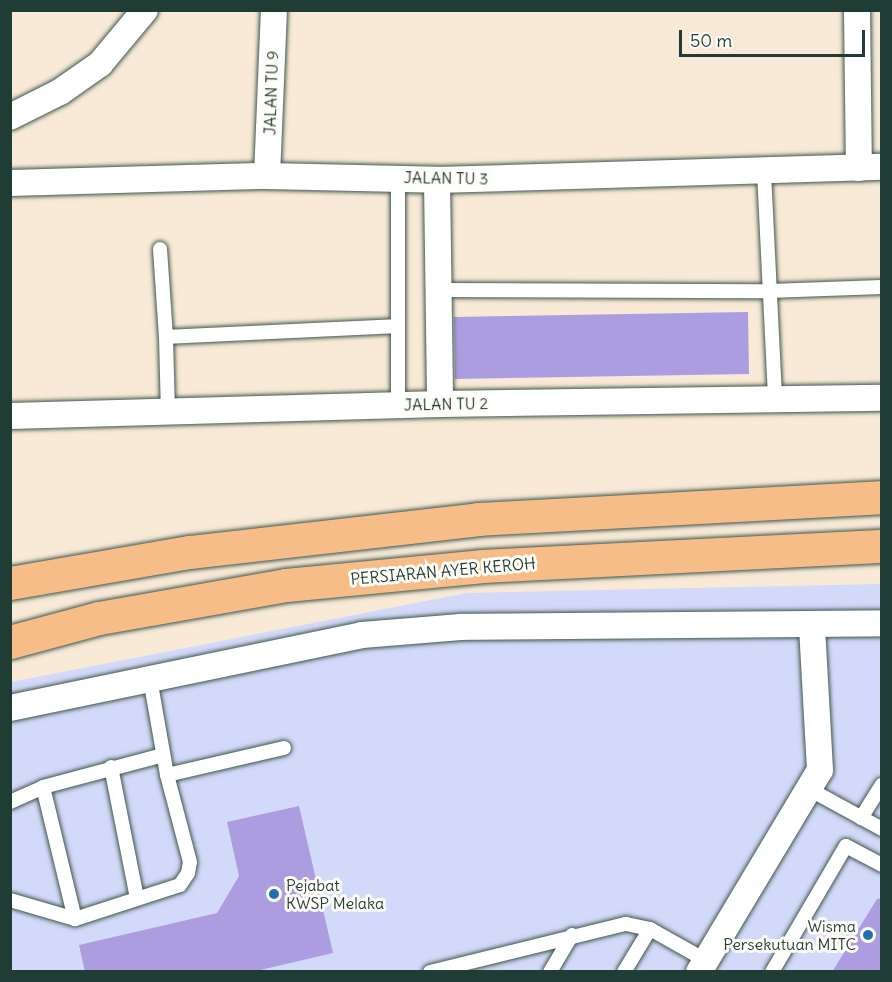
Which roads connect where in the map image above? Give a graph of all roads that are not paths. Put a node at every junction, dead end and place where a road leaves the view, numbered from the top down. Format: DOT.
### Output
graph roads {
  1 [pos="145,10"];
  2 [pos="274,10"];
  3 [pos="858,10"];
  4 [pos="10,117"];
  5 [pos="870,168"];
  6 [pos="764,172"];
  7 [pos="267,176"];
  8 [pos="398,177"];
  9 [pos="437,180"];
  10 [pos="10,183"];
  11 [pos="160,249"];
  12 [pos="882,287"];
  13 [pos="439,290"];
  14 [pos="769,291"];
  15 [pos="398,326"];
  16 [pos="166,337"];
  17 [pos="882,398"];
  18 [pos="775,399"];
  19 [pos="440,404"];
  20 [pos="398,405"];
  21 [pos="168,412"];
  22 [pos="10,416"];
  23 [pos="882,497"];
  24 [pos="882,541"];
  25 [pos="882,546"];
  26 [pos="841,547"];
  27 [pos="10,583"];
  28 [pos="882,623"];
  29 [pos="812,625"];
  30 [pos="10,642"];
  31 [pos="150,679"];
  32 [pos="10,708"];
  33 [pos="285,748"];
  34 [pos="164,755"];
  35 [pos="111,767"];
  36 [pos="167,775"];
  37 [pos="882,784"];
  38 [pos="43,787"];
  39 [pos="809,789"];
  40 [pos="10,802"];
  41 [pos="861,818"];
  42 [pos="882,829"];
  43 [pos="882,865"];
  44 [pos="137,898"];
  45 [pos="10,900"];
  46 [pos="75,919"];
  47 [pos="650,929"];
  48 [pos="572,935"];
  49 [pos="485,958"];
  50 [pos="702,966"];
  51 [pos="430,972"];
  52 [pos="477,972"];
  53 [pos="550,972"];
  54 [pos="624,972"];
  55 [pos="772,972"];
  1 -- 4 [label="street"];
  2 -- 7 [label="street, JALAN TU 9"];
  3 -- 5 [label="street"];
  5 -- 6 [label="street, JALAN TU 3"];
  6 -- 9 [label="street, JALAN TU 3"];
  6 -- 14 [label="lane"];
  7 -- 8 [label="street, JALAN TU 3"];
  7 -- 10 [label="street, JALAN TU 3"];
  8 -- 9 [label="street, JALAN TU 3"];
  8 -- 15 [label="lane"];
  9 -- 13 [label="street"];
  11 -- 16 [label="lane"];
  12 -- 14 [label="lane"];
  13 -- 14 [label="lane"];
  13 -- 19 [label="street"];
  14 -- 18 [label="lane"];
  15 -- 16 [label="lane"];
  15 -- 20 [label="lane"];
  16 -- 21 [label="lane"];
  17 -- 18 [label="street, JALAN TU 2"];
  18 -- 19 [label="street, JALAN TU 2"];
  19 -- 20 [label="street, JALAN TU 2"];
  20 -- 21 [label="street, JALAN TU 2"];
  21 -- 22 [label="street, JALAN TU 2"];
  23 -- 27 [label="main road"];
  24 -- 26 [label="main road"];
  25 -- 26 [label="main road, PERSIARAN AYER KEROH"];
  26 -- 30 [label="main road, PERSIARAN AYER KEROH"];
  28 -- 29 [label="street"];
  29 -- 31 [label="street"];
  29 -- 39 [label="street"];
  31 -- 32 [label="street"];
  31 -- 34 [label="lane"];
  33 -- 36 [label="lane"];
  34 -- 35 [label="lane"];
  34 -- 36 [label="lane"];
  35 -- 38 [label="lane"];
  35 -- 44 [label="lane"];
  36 -- 44 [label="lane"];
  37 -- 41 [label="lane"];
  38 -- 40 [label="lane"];
  38 -- 46 [label="lane"];
  39 -- 41 [label="lane"];
  39 -- 50 [label="street"];
  41 -- 42 [label="lane"];
  43 -- 55 [label="lane"];
  44 -- 46 [label="lane"];
  45 -- 46 [label="lane"];
  47 -- 48 [label="lane"];
  47 -- 50 [label="lane"];
  47 -- 54 [label="lane"];
  48 -- 49 [label="lane"];
  48 -- 53 [label="lane"];
  49 -- 51 [label="lane"];
  49 -- 52 [label="lane"];
}
